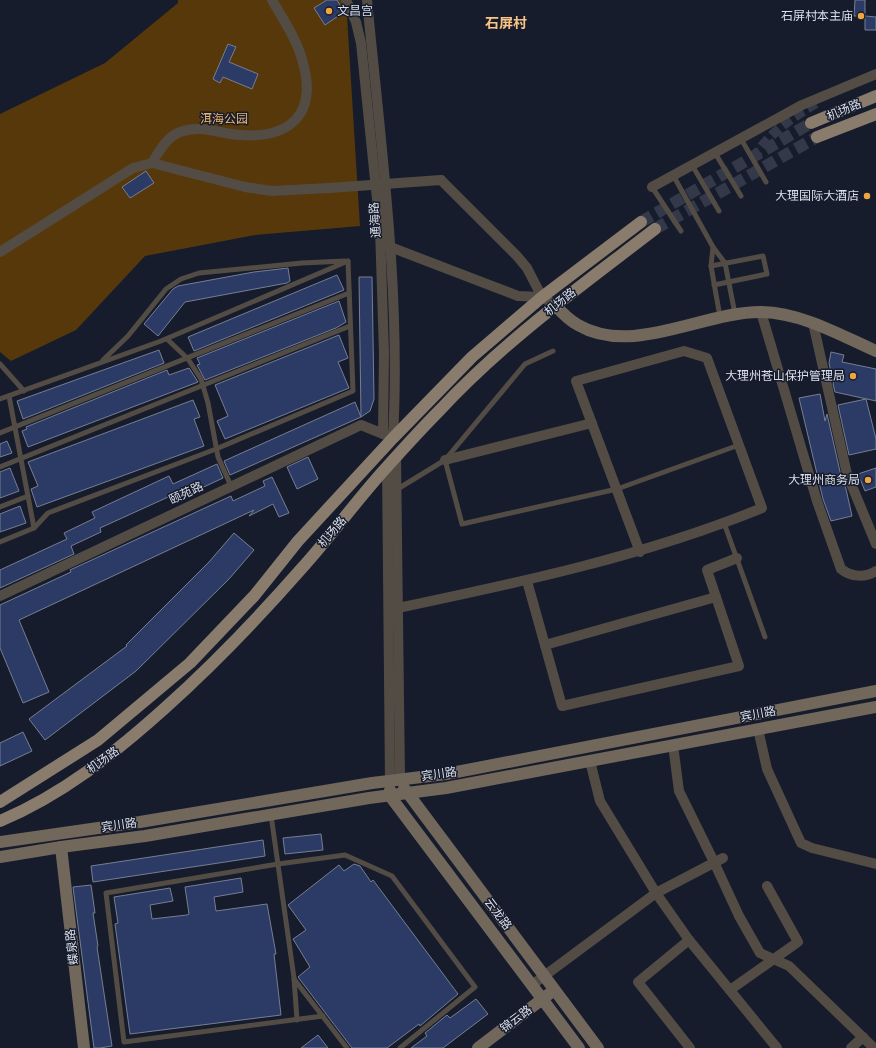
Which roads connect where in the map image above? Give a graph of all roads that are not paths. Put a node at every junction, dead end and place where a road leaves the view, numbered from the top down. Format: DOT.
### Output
graph roads {
  1 [pos="272,0"];
  2 [pos="346,0"];
  3 [pos="367,0"];
  4 [pos="876,74"];
  5 [pos="876,96"];
  6 [pos="876,114"];
  7 [pos="811,123"];
  8 [pos="817,137"];
  9 [pos="741,139"];
  10 [pos="715,153"];
  11 [pos="152,163"];
  12 [pos="692,165"];
  13 [pos="673,175"];
  14 [pos="766,182"];
  15 [pos="652,187"];
  16 [pos="741,196"];
  17 [pos="719,211"];
  18 [pos="641,222"];
  19 [pos="655,229"];
  20 [pos="681,231"];
  21 [pos="380,243"];
  22 [pos="390,247"];
  23 [pos="713,247"];
  24 [pos="0,252"];
  25 [pos="348,261"];
  26 [pos="725,263"];
  27 [pos="710,266"];
  28 [pos="729,282"];
  29 [pos="714,285"];
  30 [pos="349,293"];
  31 [pos="542,297"];
  32 [pos="555,306"];
  33 [pos="761,312"];
  34 [pos="735,315"];
  35 [pos="720,318"];
  36 [pos="813,323"];
  37 [pos="350,326"];
  38 [pos="168,338"];
  39 [pos="553,351"];
  40 [pos="876,351"];
  41 [pos="187,358"];
  42 [pos="102,362"];
  43 [pos="0,364"];
  44 [pos="204,386"];
  45 [pos="24,391"];
  46 [pos="9,396"];
  47 [pos="0,399"];
  48 [pos="592,423"];
  49 [pos="15,428"];
  50 [pos="0,433"];
  51 [pos="388,436"];
  52 [pos="739,446"];
  53 [pos="216,449"];
  54 [pos="396,457"];
  55 [pos="21,460"];
  56 [pos="445,460"];
  57 [pos="387,466"];
  58 [pos="0,468"];
  59 [pos="231,486"];
  60 [pos="617,489"];
  61 [pos="396,490"];
  62 [pos="28,496"];
  63 [pos="0,507"];
  64 [pos="724,523"];
  65 [pos="34,528"];
  66 [pos="0,542"];
  67 [pos="876,544"];
  68 [pos="640,552"];
  69 [pos="737,558"];
  70 [pos="876,571"];
  71 [pos="527,581"];
  72 [pos="0,596"];
  73 [pos="716,597"];
  74 [pos="398,608"];
  75 [pos="765,637"];
  76 [pos="545,645"];
  77 [pos="876,691"];
  78 [pos="876,707"];
  79 [pos="758,729"];
  80 [pos="673,746"];
  81 [pos="590,761"];
  82 [pos="395,780"];
  83 [pos="407,793"];
  84 [pos="390,796"];
  85 [pos="0,802"];
  86 [pos="270,815"];
  87 [pos="0,821"];
  88 [pos="0,842"];
  89 [pos="61,847"];
  90 [pos="0,857"];
  91 [pos="719,860"];
  92 [pos="278,864"];
  93 [pos="876,864"];
  94 [pos="767,886"];
  95 [pos="656,893"];
  96 [pos="690,940"];
  97 [pos="774,960"];
  98 [pos="544,976"];
  99 [pos="294,978"];
  100 [pos="532,985"];
  101 [pos="554,990"];
  102 [pos="730,990"];
  103 [pos="543,999"];
  104 [pos="323,1016"];
  105 [pos="297,1020"];
  106 [pos="863,1037"];
  107 [pos="84,1048"];
  108 [pos="347,1048"];
  109 [pos="400,1048"];
  110 [pos="478,1048"];
  111 [pos="580,1048"];
  112 [pos="598,1048"];
  113 [pos="690,1048"];
  114 [pos="777,1048"];
  115 [pos="851,1048"];
  116 [pos="874,1048"];
  1 -- 11 [label="street"];
  2 -- 21 [label="street, 通海路"];
  3 -- 22 [label="street, 通海路"];
  4 -- 9 [label="street"];
  5 -- 7 [label="main road, 机场路"];
  6 -- 8 [label="main road, 机场路"];
  9 -- 10 [label="street"];
  9 -- 14 [label="lane"];
  10 -- 12 [label="street"];
  10 -- 16 [label="lane"];
  11 -- 24 [label="street"];
  11 -- 31 [label="street, bridge"];
  12 -- 13 [label="street"];
  12 -- 17 [label="lane"];
  13 -- 15 [label="street"];
  13 -- 23 [label="lane"];
  15 -- 20 [label="lane"];
  18 -- 31 [label="main road, 机场路"];
  19 -- 32 [label="main road, 机场路"];
  21 -- 22 [label="street"];
  21 -- 51 [label="street, 通海路"];
  22 -- 31 [label="street"];
  22 -- 51 [label="street, 通海路"];
  23 -- 26 [label="lane"];
  23 -- 27 [label="lane"];
  25 -- 30 [label="lane"];
  25 -- 38 [label="lane"];
  25 -- 42 [label="lane"];
  26 -- 27 [label="lane"];
  26 -- 28 [label="lane"];
  26 -- 28 [label="lane"];
  27 -- 29 [label="lane"];
  28 -- 29 [label="lane"];
  28 -- 34 [label="lane"];
  29 -- 35 [label="lane"];
  30 -- 37 [label="lane"];
  30 -- 41 [label="lane"];
  31 -- 32 [label="street"];
  31 -- 51 [label="main road, 机场路"];
  32 -- 35 [label="main road"];
  32 -- 54 [label="main road, 机场路"];
  33 -- 34 [label="main road"];
  33 -- 36 [label="main road"];
  33 -- 70 [label="street"];
  34 -- 35 [label="main road"];
  36 -- 40 [label="main road"];
  36 -- 67 [label="street"];
  37 -- 44 [label="lane"];
  37 -- 53 [label="lane"];
  38 -- 41 [label="lane"];
  38 -- 42 [label="lane"];
  39 -- 56 [label="lane"];
  41 -- 44 [label="lane"];
  41 -- 49 [label="lane"];
  42 -- 45 [label="lane"];
  43 -- 45 [label="lane"];
  44 -- 53 [label="lane"];
  44 -- 55 [label="lane"];
  45 -- 46 [label="lane"];
  46 -- 47 [label="lane"];
  46 -- 49 [label="lane"];
  48 -- 52 [label="street"];
  48 -- 56 [label="street"];
  48 -- 60 [label="street"];
  49 -- 50 [label="lane"];
  49 -- 55 [label="lane"];
  51 -- 59 [label="street, 颐苑路"];
  51 -- 85 [label="main road, 机场路"];
  52 -- 60 [label="lane"];
  52 -- 64 [label="street"];
  53 -- 59 [label="lane"];
  53 -- 65 [label="lane"];
  54 -- 57 [label="main road, 机场路"];
  54 -- 61 [label="street"];
  55 -- 58 [label="lane"];
  55 -- 62 [label="lane"];
  56 -- 60 [label="lane"];
  56 -- 61 [label="lane"];
  57 -- 82 [label="street"];
  57 -- 87 [label="main road, 机场路"];
  59 -- 72 [label="street, 颐苑路"];
  60 -- 68 [label="street"];
  61 -- 74 [label="street"];
  62 -- 63 [label="lane"];
  62 -- 65 [label="lane"];
  64 -- 68 [label="street"];
  64 -- 69 [label="lane"];
  65 -- 66 [label="lane"];
  68 -- 71 [label="street"];
  69 -- 73 [label="street"];
  69 -- 75 [label="lane"];
  71 -- 74 [label="street"];
  71 -- 76 [label="street"];
  73 -- 76 [label="street"];
  73 -- 76 [label="street"];
  74 -- 82 [label="street"];
  77 -- 82 [label="main road, 宾川路"];
  78 -- 79 [label="main road, 宾川路"];
  79 -- 80 [label="main road, 宾川路"];
  79 -- 93 [label="street"];
  80 -- 81 [label="main road, 宾川路"];
  80 -- 91 [label="street"];
  81 -- 83 [label="main road, 宾川路"];
  81 -- 95 [label="street"];
  82 -- 83 [label="main road, 云龙路"];
  82 -- 84 [label="main road"];
  82 -- 88 [label="main road, 宾川路"];
  83 -- 84 [label="main road, 宾川路"];
  83 -- 98 [label="main road, 云龙路"];
  84 -- 86 [label="main road, 宾川路"];
  84 -- 100 [label="main road, 云龙路"];
  86 -- 89 [label="main road, 宾川路"];
  86 -- 92 [label="lane"];
  89 -- 90 [label="main road, 宾川路"];
  89 -- 107 [label="main road, 蝶泉路"];
  91 -- 95 [label="street"];
  91 -- 97 [label="street"];
  92 -- 99 [label="lane"];
  92 -- 105 [label="lane"];
  92 -- 109 [label="lane"];
  94 -- 97 [label="street"];
  95 -- 96 [label="street"];
  95 -- 98 [label="street"];
  96 -- 102 [label="street"];
  96 -- 113 [label="street"];
  97 -- 102 [label="street"];
  97 -- 106 [label="street"];
  98 -- 100 [label="street"];
  98 -- 101 [label="main road, 云龙路"];
  99 -- 104 [label="lane"];
  99 -- 105 [label="lane"];
  100 -- 103 [label="main road, 云龙路"];
  101 -- 103 [label="main road, 锦云路"];
  101 -- 112 [label="main road, 云龙路"];
  102 -- 114 [label="street"];
  103 -- 110 [label="main road, 锦云路"];
  103 -- 111 [label="main road, 云龙路"];
  104 -- 105 [label="lane"];
  104 -- 108 [label="lane"];
  106 -- 115 [label="street"];
  106 -- 116 [label="street"];
}
